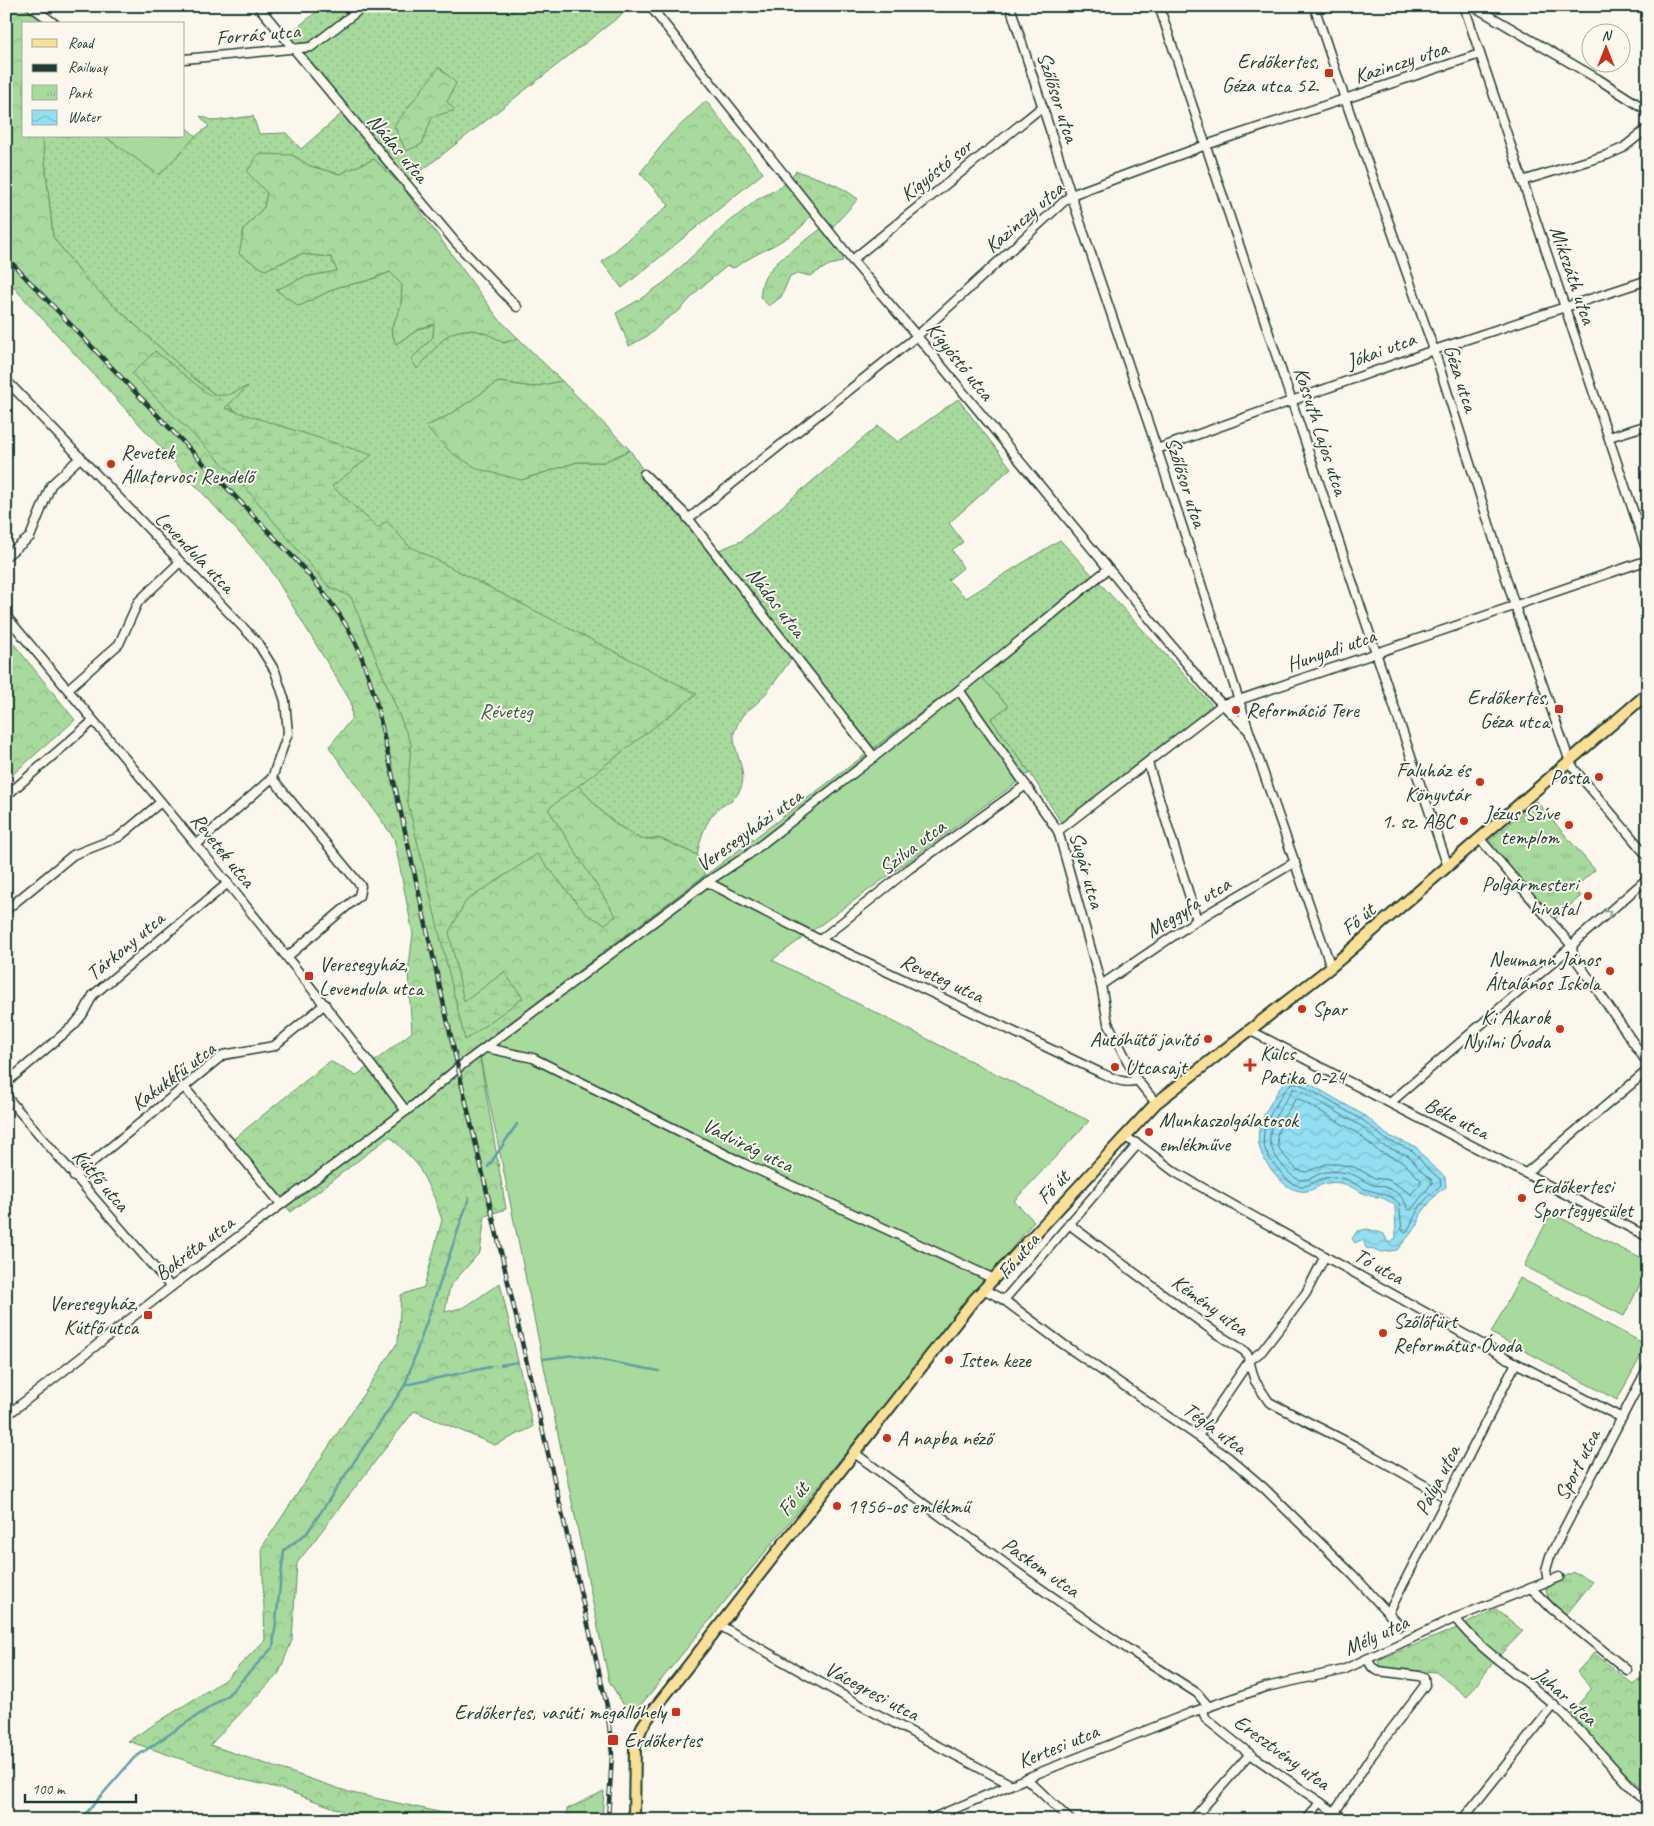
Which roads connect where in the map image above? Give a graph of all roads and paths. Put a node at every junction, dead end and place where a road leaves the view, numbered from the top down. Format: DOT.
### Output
graph roads {
  1 [pos="31,6"];
  2 [pos="258,6"];
  3 [pos="347,6"];
  4 [pos="364,6"];
  5 [pos="650,6"];
  6 [pos="1010,6"];
  7 [pos="1160,6"];
  8 [pos="1314,6"];
  9 [pos="1464,6"];
  10 [pos="1473,6"];
  11 [pos="354,14"];
  12 [pos="52,22"];
  13 [pos="296,50"];
  14 [pos="1480,54"];
  15 [pos="185,59"];
  16 [pos="1345,99"];
  17 [pos="1042,107"];
  18 [pos="1648,110"];
  19 [pos="1648,128"];
  20 [pos="1206,145"];
  21 [pos="1522,181"];
  22 [pos="1071,195"];
  23 [pos="852,260"];
  24 [pos="1648,280"];
  25 [pos="517,307"];
  26 [pos="1565,308"];
  27 [pos="917,336"];
  28 [pos="1434,350"];
  29 [pos="7,383"];
  30 [pos="1292,401"];
  31 [pos="1648,425"];
  32 [pos="1609,438"];
  33 [pos="1157,449"];
  34 [pos="81,457"];
  35 [pos="644,474"];
  36 [pos="688,519"];
  37 [pos="1648,522"];
  38 [pos="1640,529"];
  39 [pos="1648,555"];
  40 [pos="6,556"];
  41 [pos="1648,560"];
  42 [pos="180,562"];
  43 [pos="1108,569"];
  44 [pos="1515,606"];
  45 [pos="6,616"];
  46 [pos="1375,652"];
  47 [pos="68,689"];
  48 [pos="959,690"];
  49 [pos="1648,693"];
  50 [pos="1239,700"];
  51 [pos="1223,704"];
  52 [pos="93,721"];
  53 [pos="1249,731"];
  54 [pos="874,757"];
  55 [pos="1570,762"];
  56 [pos="1148,763"];
  57 [pos="272,778"];
  58 [pos="1026,785"];
  59 [pos="6,796"];
  60 [pos="161,802"];
  61 [pos="1058,831"];
  62 [pos="1480,839"];
  63 [pos="197,844"];
  64 [pos="1648,857"];
  65 [pos="1295,862"];
  66 [pos="1448,868"];
  67 [pos="1648,878"];
  68 [pos="707,882"];
  69 [pos="228,883"];
  70 [pos="6,910"];
  71 [pos="1197,920"];
  72 [pos="820,940"];
  73 [pos="1572,946"];
  74 [pos="287,957"];
  75 [pos="1331,967"];
  76 [pos="1101,985"];
  77 [pos="324,1004"];
  78 [pos="1249,1030"];
  79 [pos="487,1048"];
  80 [pos="1648,1064"];
  81 [pos="1648,1070"];
  82 [pos="1137,1080"];
  83 [pos="6,1083"];
  84 [pos="184,1087"];
  85 [pos="6,1096"];
  86 [pos="1156,1103"];
  87 [pos="1390,1103"];
  88 [pos="406,1111"];
  89 [pos="1124,1137"];
  90 [pos="1138,1144"];
  91 [pos="1526,1173"];
  92 [pos="74,1177"];
  93 [pos="281,1204"];
  94 [pos="1070,1222"];
  95 [pos="1648,1237"];
  96 [pos="1326,1256"];
  97 [pos="994,1279"];
  98 [pos="171,1287"];
  99 [pos="983,1289"];
  100 [pos="1004,1300"];
  101 [pos="1249,1361"];
  102 [pos="1516,1363"];
  103 [pos="1648,1367"];
  104 [pos="6,1416"];
  105 [pos="1622,1418"];
  106 [pos="1198,1436"];
  107 [pos="853,1452"];
  108 [pos="1447,1498"];
  109 [pos="1559,1577"];
  110 [pos="1548,1582"];
  111 [pos="1531,1588"];
  112 [pos="1389,1612"];
  113 [pos="1455,1618"];
  114 [pos="719,1625"];
  115 [pos="1400,1626"];
  116 [pos="1367,1659"];
  117 [pos="1627,1670"];
  118 [pos="1554,1705"];
  119 [pos="1206,1708"];
  120 [pos="1250,1754"];
  121 [pos="1026,1778"];
  122 [pos="1010,1784"];
  123 [pos="1320,1802"];
  124 [pos="1648,1804"];
  125 [pos="1335,1812"];
  126 [pos="1648,1813"];
  127 [pos="634,1820"];
  128 [pos="928,1820"];
  129 [pos="1070,1820"];
  130 [pos="1192,1820"];
  131 [pos="1307,1820"];
  132 [pos="1346,1820"];
  133 [pos="1462,1820"];
  134 [pos="1642,1820"];
  1 -- 12 [label="street"];
  2 -- 13 [label="street, Nádas utca"];
  3 -- 11 [label="street"];
  4 -- 11 [label="street, Forrás utca"];
  5 -- 23 [label="street, Kígyóstó utca"];
  6 -- 17 [label="street, Szőlősor utca"];
  7 -- 20 [label="street, Kossuth Lajos utca"];
  8 -- 16 [label="street, Géza utca"];
  9 -- 14 [label="street, Mikszáth utca"];
  10 -- 18 [label="street"];
  11 -- 13 [label="street, Forrás utca"];
  13 -- 15 [label="street, Forrás utca"];
  13 -- 25 [label="street, Nádas utca"];
  14 -- 16 [label="street, Kazinczy utca"];
  14 -- 21 [label="street, Mikszáth utca"];
  16 -- 20 [label="street, Kazinczy utca"];
  16 -- 28 [label="street, Géza utca"];
  17 -- 22 [label="street, Szőlősor utca"];
  17 -- 23 [label="street, Kígyóstó sor"];
  19 -- 21 [label="street"];
  20 -- 22 [label="street, Kazinczy utca"];
  20 -- 30 [label="street, Kossuth Lajos utca"];
  21 -- 26 [label="street, Mikszáth utca"];
  22 -- 27 [label="street, Kazinczy utca"];
  22 -- 33 [label="street, Szőlősor utca"];
  23 -- 27 [label="street, Kígyóstó utca"];
  24 -- 26 [label="street, Jókai utca"];
  26 -- 28 [label="street, Jókai utca"];
  26 -- 32 [label="street, Mikszáth utca"];
  27 -- 36 [label="street, Kazinczy utca"];
  27 -- 43 [label="street, Kígyóstó utca"];
  28 -- 30 [label="street, Jókai utca"];
  28 -- 44 [label="street, Géza utca"];
  29 -- 34 [label="street, Levendula utca"];
  30 -- 33 [label="street, Jókai utca"];
  30 -- 46 [label="street, Kossuth Lajos utca"];
  31 -- 32 [label="street"];
  32 -- 38 [label="street, Mikszáth utca"];
  33 -- 50 [label="street, Szőlősor utca"];
  34 -- 40 [label="street"];
  34 -- 42 [label="street, Levendula utca"];
  35 -- 36 [label="street, Nádas utca"];
  36 -- 54 [label="street, Nádas utca"];
  37 -- 38 [label="street"];
  38 -- 39 [label="street, Mikszáth utca"];
  41 -- 44 [label="street, Hunyadi utca"];
  42 -- 47 [label="street"];
  42 -- 57 [label="street, Levendula utca"];
  43 -- 48 [label="street, Veresegyházi utca"];
  43 -- 51 [label="street, Kígyóstó utca"];
  44 -- 46 [label="street, Hunyadi utca"];
  44 -- 55 [label="street, Géza utca"];
  45 -- 47 [label="street, Revetek utca"];
  46 -- 50 [label="street, Hunyadi utca"];
  46 -- 66 [label="street, Kossuth Lajos utca"];
  47 -- 52 [label="street, Revetek utca"];
  48 -- 54 [label="street, Veresegyházi utca"];
  48 -- 58 [label="street, Sugár utca"];
  49 -- 55 [label="main road, Fő út"];
  50 -- 51 [label="street, Hunyadi utca"];
  50 -- 53 [label="street, Szőlősor utca"];
  51 -- 53 [label="street, Kígyóstó utca"];
  51 -- 56 [label="street, Hunyadi utca"];
  52 -- 59 [label="street"];
  52 -- 60 [label="street, Revetek utca"];
  53 -- 65 [label="street, Szőlősor utca"];
  54 -- 68 [label="street, Veresegyházi utca"];
  55 -- 62 [label="main road, Fő út"];
  55 -- 64 [label="street, Géza utca"];
  56 -- 61 [label="street, Hunyadi utca"];
  56 -- 71 [label="street"];
  57 -- 63 [label="street, Levendula utca"];
  57 -- 74 [label="street"];
  58 -- 61 [label="street, Sugár utca"];
  58 -- 72 [label="street, Szilva utca"];
  60 -- 63 [label="street, Revetek utca"];
  60 -- 70 [label="street"];
  61 -- 76 [label="street, Sugár utca"];
  62 -- 66 [label="main road, Fő út"];
  62 -- 73 [label="street"];
  63 -- 69 [label="street, Revetek utca"];
  65 -- 71 [label="street, Meggyfa utca"];
  65 -- 75 [label="street, Szőlősor utca"];
  66 -- 75 [label="main road, Fő út"];
  73 -- 67 [label="street, one-way"];
  68 -- 72 [label="street, Reveteg utca"];
  68 -- 79 [label="street, Veresegyházi utca"];
  69 -- 74 [label="street, Revetek utca"];
  69 -- 83 [label="street, Tárkony utca"];
  71 -- 76 [label="street, Meggyfa utca"];
  72 -- 82 [label="street, Reveteg utca"];
  73 -- 80 [label="street"];
  73 -- 87 [label="street"];
  74 -- 77 [label="street, Revetek utca"];
  75 -- 78 [label="main road, Fő út"];
  76 -- 82 [label="street, Sugár utca"];
  77 -- 84 [label="street, Kakukkfű utca"];
  77 -- 88 [label="street, Revetek utca"];
  78 -- 86 [label="main road, Fő út"];
  78 -- 87 [label="street, Béke utca"];
  79 -- 88 [label="street, Veresegyházi utca"];
  79 -- 97 [label="street, Vadvirág utca"];
  81 -- 91 [label="street"];
  82 -- 86 [label="street"];
  84 -- 92 [label="street, Kakukkfű utca"];
  84 -- 93 [label="street"];
  85 -- 92 [label="street, Kútfő utca"];
  86 -- 89 [label="main road, Fő út"];
  87 -- 91 [label="street, Béke utca"];
  88 -- 93 [label="street, Bokréta utca"];
  89 -- 90 [label="street, Tó utca"];
  89 -- 97 [label="main road, Fő út"];
  90 -- 94 [label="street, Fő utca"];
  90 -- 96 [label="street, Tó utca"];
  91 -- 95 [label="street, Béke utca"];
  92 -- 98 [label="street, Kútfő utca"];
  93 -- 98 [label="street, Bokréta utca"];
  94 -- 100 [label="street, Fő utca"];
  94 -- 101 [label="street, Kémény utca"];
  96 -- 101 [label="street"];
  96 -- 102 [label="street, Tó utca"];
  97 -- 99 [label="main road, Fő út"];
  98 -- 104 [label="street, Bokréta utca"];
  99 -- 100 [label="street, Tégla utca"];
  99 -- 107 [label="main road, Fő út"];
  100 -- 106 [label="street, Tégla utca"];
  101 -- 106 [label="street"];
  101 -- 108 [label="street, Kémény utca"];
  102 -- 105 [label="street, Tó utca"];
  102 -- 108 [label="street, Pálya utca"];
  103 -- 105 [label="street, Sport utca"];
  105 -- 110 [label="street, Sport utca"];
  106 -- 112 [label="street, Tégla utca"];
  107 -- 114 [label="main road, Fő út"];
  107 -- 119 [label="street, Paskom utca"];
  108 -- 112 [label="street, Pálya utca"];
  109 -- 110 [label="street, Mély utca"];
  110 -- 111 [label="street, Mély utca"];
  111 -- 113 [label="street, Mély utca"];
  111 -- 117 [label="street"];
  112 -- 115 [label="street, Tégla utca"];
  113 -- 116 [label="street, Mély utca"];
  113 -- 118 [label="street, Juhar utca"];
  114 -- 122 [label="street, Vácegresi utca"];
  114 -- 127 [label="main road, Fő út"];
  116 -- 119 [label="street, Mély utca"];
  116 -- 125 [label="street"];
  118 -- 124 [label="street, Juhar utca"];
  118 -- 133 [label="street"];
  119 -- 120 [label="street, Eresztvény utca"];
  119 -- 121 [label="street, Kertesi utca"];
  120 -- 123 [label="street, Eresztvény utca"];
  120 -- 130 [label="street"];
  121 -- 122 [label="street, Kertesi utca"];
  121 -- 129 [label="street"];
  122 -- 128 [label="street, Kertesi utca"];
  123 -- 125 [label="street, Eresztvény utca"];
  123 -- 131 [label="street"];
  125 -- 132 [label="street, Eresztvény utca"];
  126 -- 134 [label="street"];
}
